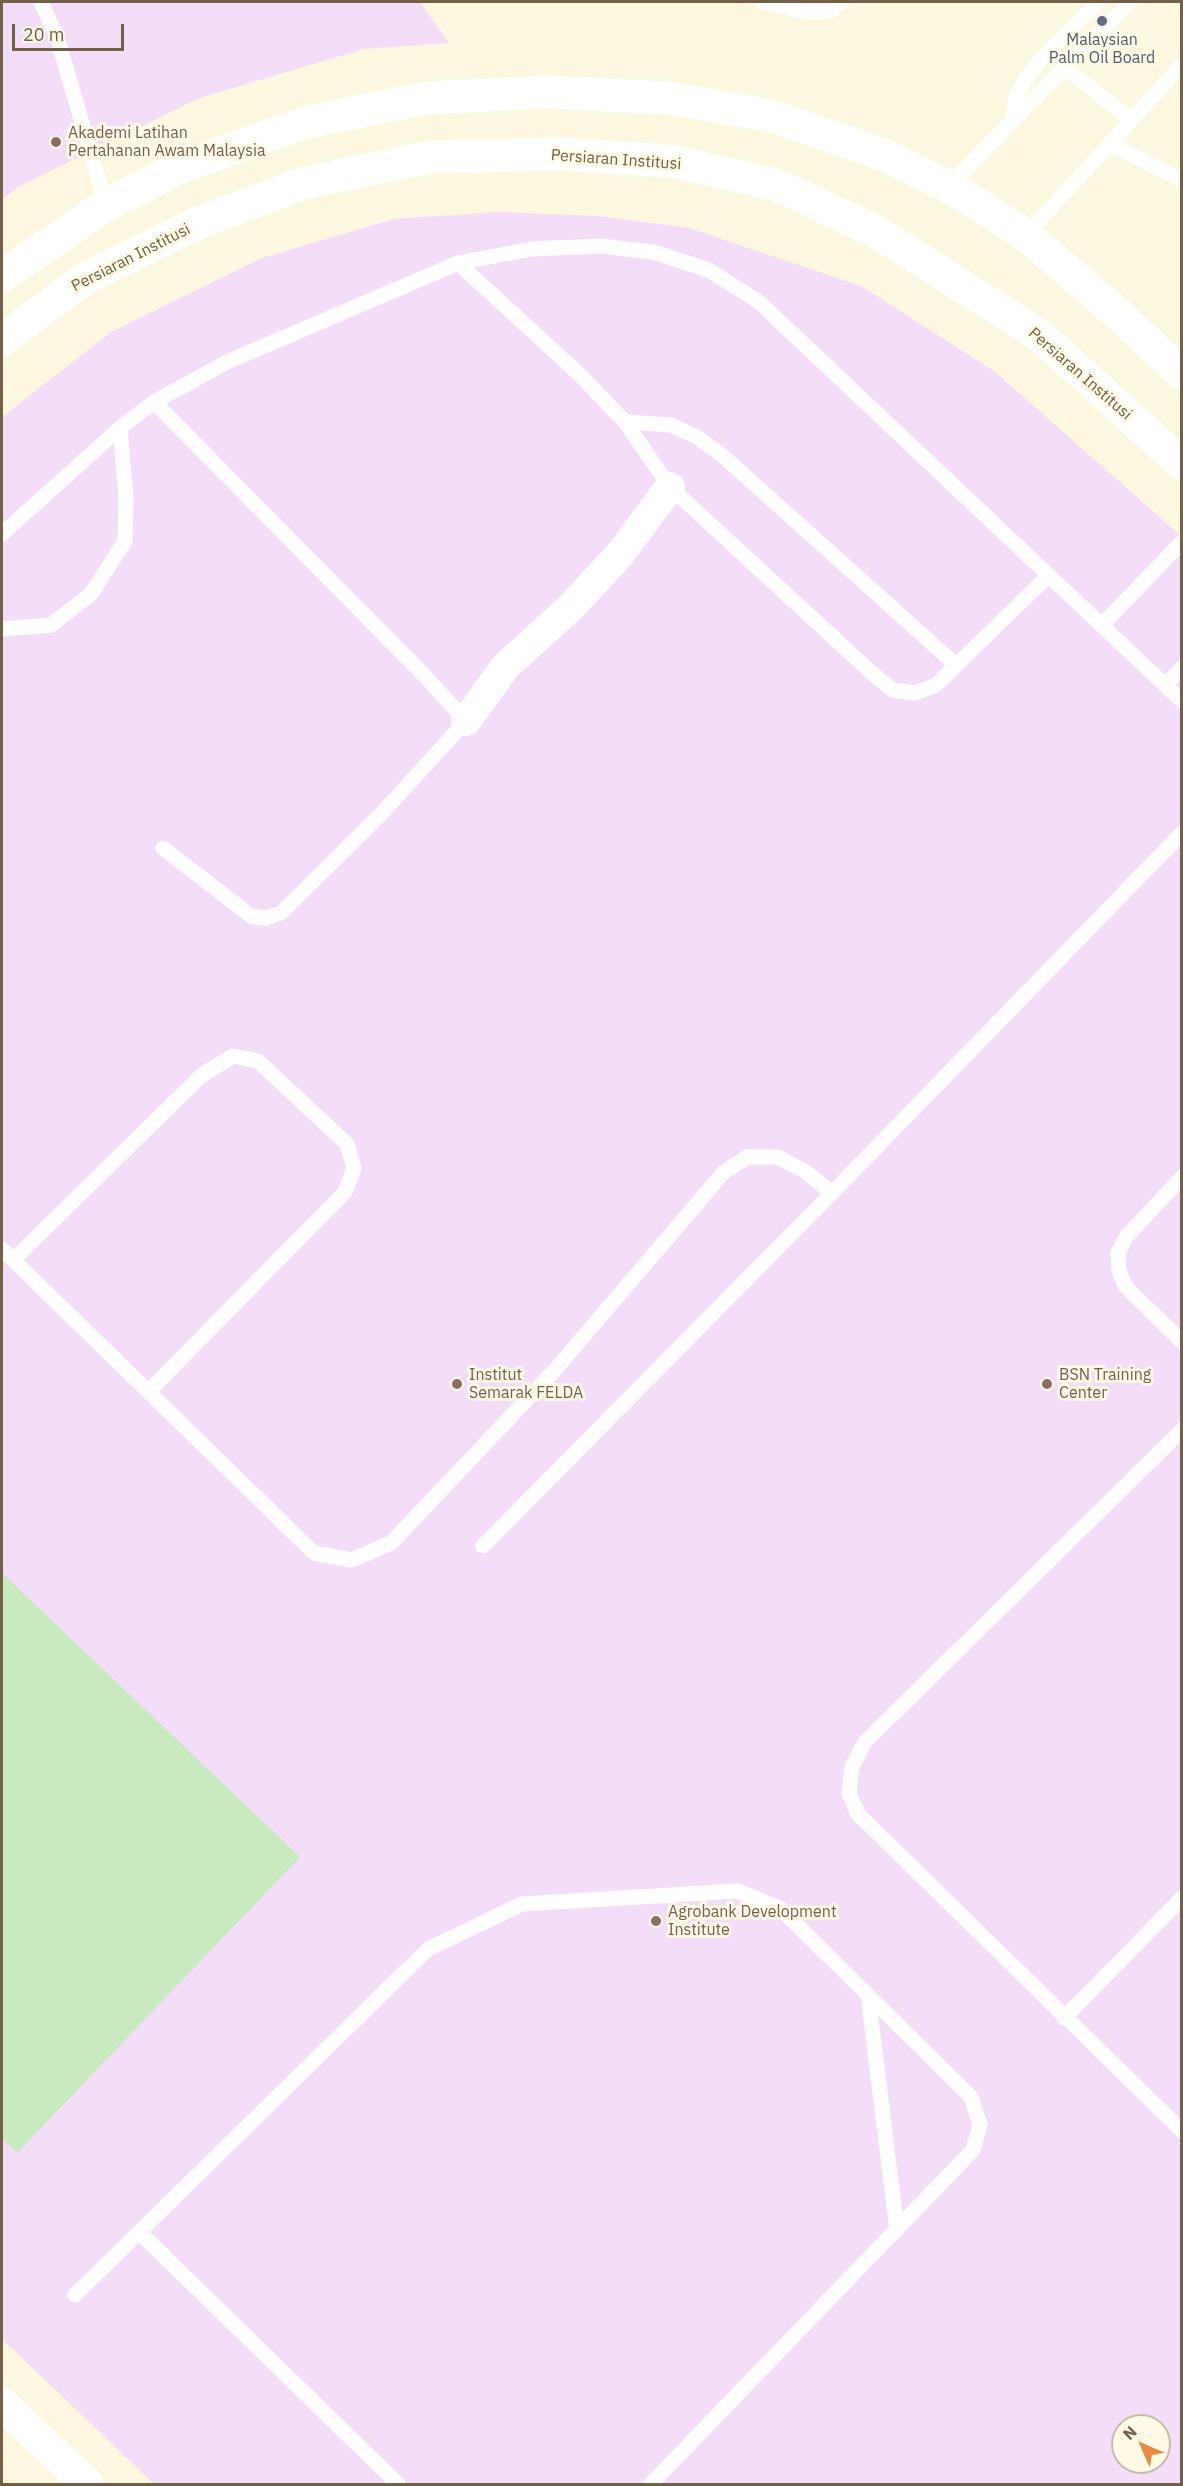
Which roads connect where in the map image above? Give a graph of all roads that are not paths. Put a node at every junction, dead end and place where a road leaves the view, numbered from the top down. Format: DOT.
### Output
graph roads {
  1 [pos="41,2"];
  2 [pos="762,2"];
  3 [pos="843,2"];
  4 [pos="1098,2"];
  5 [pos="1130,2"];
  6 [pos="1066,68"];
  7 [pos="1181,69"];
  8 [pos="1131,120"];
  9 [pos="1013,121"];
  10 [pos="1110,144"];
  11 [pos="1182,180"];
  12 [pos="948,186"];
  13 [pos="106,205"];
  14 [pos="1026,235"];
  15 [pos="458,263"];
  16 [pos="2,276"];
  17 [pos="2,340"];
  18 [pos="1182,374"];
  19 [pos="154,402"];
  20 [pos="626,422"];
  21 [pos="120,428"];
  22 [pos="1182,464"];
  23 [pos="670,487"];
  24 [pos="2,534"];
  25 [pos="1182,542"];
  26 [pos="1048,576"];
  27 [pos="1102,625"];
  28 [pos="2,629"];
  29 [pos="956,665"];
  30 [pos="1182,668"];
  31 [pos="1166,684"];
  32 [pos="1182,701"];
  33 [pos="466,721"];
  34 [pos="1182,833"];
  35 [pos="163,848"];
  36 [pos="1182,1178"];
  37 [pos="832,1193"];
  38 [pos="7,1255"];
  39 [pos="1182,1342"];
  40 [pos="149,1391"];
  41 [pos="1182,1431"];
  42 [pos="483,1546"];
  43 [pos="1182,1898"];
  44 [pos="868,1995"];
  45 [pos="1064,2018"];
  46 [pos="1182,2132"];
  47 [pos="897,2230"];
  48 [pos="140,2232"];
  49 [pos="75,2295"];
  50 [pos="2,2404"];
  51 [pos="87,2484"];
  52 [pos="398,2484"];
  53 [pos="651,2484"];
  1 -- 13 [label="lane"];
  2 -- 3 [label="lane"];
  4 -- 9 [label="lane"];
  5 -- 6 [label="lane"];
  6 -- 8 [label="lane"];
  6 -- 9 [label="lane"];
  7 -- 8 [label="lane"];
  8 -- 10 [label="lane"];
  9 -- 12 [label="lane"];
  10 -- 11 [label="lane"];
  10 -- 14 [label="lane"];
  12 -- 13 [label="street"];
  12 -- 14 [label="street"];
  13 -- 16 [label="street"];
  14 -- 18 [label="street"];
  15 -- 19 [label="lane"];
  15 -- 20 [label="lane"];
  15 -- 26 [label="lane"];
  17 -- 22 [label="street, Persiaran Institusi"];
  19 -- 21 [label="lane"];
  19 -- 33 [label="lane"];
  20 -- 23 [label="lane"];
  20 -- 29 [label="lane"];
  21 -- 24 [label="lane"];
  21 -- 28 [label="lane"];
  23 -- 29 [label="lane"];
  23 -- 33 [label="street"];
  25 -- 27 [label="lane"];
  26 -- 27 [label="lane"];
  26 -- 29 [label="lane"];
  27 -- 31 [label="lane"];
  30 -- 31 [label="lane"];
  31 -- 32 [label="lane"];
  33 -- 35 [label="lane"];
  34 -- 37 [label="lane"];
  36 -- 39 [label="lane"];
  37 -- 40 [label="lane"];
  37 -- 42 [label="lane"];
  38 -- 40 [label="lane"];
  38 -- 40 [label="lane"];
  41 -- 45 [label="lane"];
  43 -- 45 [label="lane"];
  44 -- 47 [label="lane"];
  44 -- 47 [label="lane"];
  44 -- 48 [label="lane"];
  45 -- 46 [label="lane"];
  47 -- 53 [label="lane"];
  48 -- 49 [label="lane"];
  48 -- 52 [label="lane"];
  50 -- 51 [label="street"];
}
